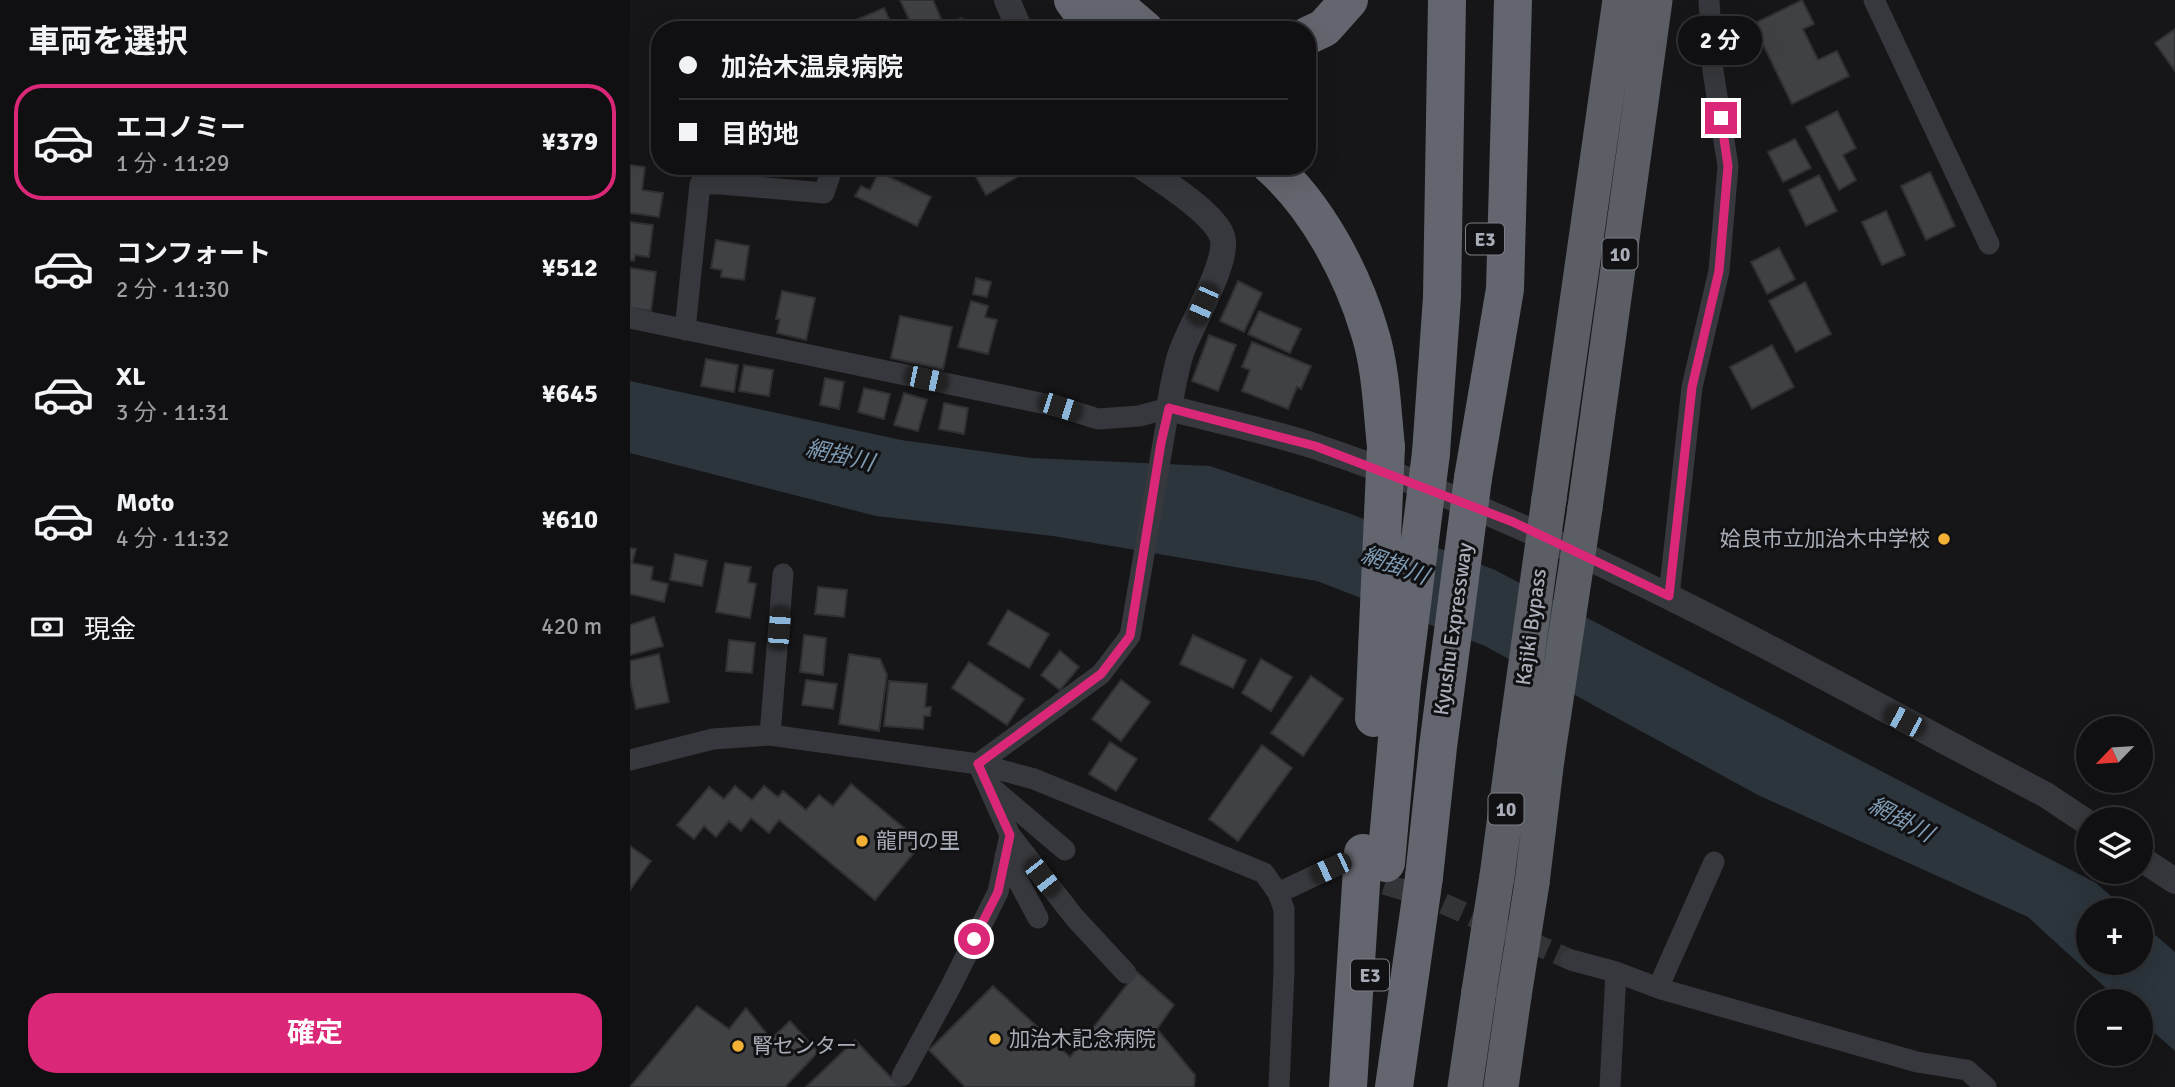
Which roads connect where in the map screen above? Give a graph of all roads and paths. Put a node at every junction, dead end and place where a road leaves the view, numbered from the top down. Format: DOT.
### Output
graph roads {
  1 [pos="1007,0"];
  2 [pos="1073,0"];
  3 [pos="1114,0"];
  4 [pos="1349,0"];
  5 [pos="1447,0"];
  6 [pos="1487,0"];
  7 [pos="1513,0"];
  8 [pos="1620,0"];
  9 [pos="1655,0"];
  10 [pos="1709,0"];
  11 [pos="1874,0"];
  12 [pos="1016,21"];
  13 [pos="1088,21"];
  14 [pos="1135,21"];
  15 [pos="1316,31"];
  16 [pos="830,175"];
  17 [pos="1154,175"];
  18 [pos="1281,175"];
  19 [pos="1989,244"];
  20 [pos="630,318"];
  21 [pos="685,330"];
  22 [pos="1169,408"];
  23 [pos="1474,478"];
  24 [pos="783,574"];
  25 [pos="1669,596"];
  26 [pos="770,735"];
  27 [pos="630,760"];
  28 [pos="978,764"];
  29 [pos="987,784"];
  30 [pos="2076,815"];
  31 [pos="1007,846"];
  32 [pos="1065,850"];
  33 [pos="1360,861"];
  34 [pos="1714,862"];
  35 [pos="2153,867"];
  36 [pos="2175,881"];
  37 [pos="1279,892"];
  38 [pos="1038,918"];
  39 [pos="1571,960"];
  40 [pos="1616,972"];
  41 [pos="1126,973"];
  42 [pos="1658,988"];
  43 [pos="902,1076"];
  44 [pos="1279,1087"];
  45 [pos="1348,1087"];
  46 [pos="1354,1087"];
  47 [pos="1394,1087"];
  48 [pos="1465,1087"];
  49 [pos="1501,1087"];
  50 [pos="1610,1087"];
  51 [pos="1986,1087"];
  1 -- 12 [label="street"];
  2 -- 13 [label="highway"];
  3 -- 14 [label="highway"];
  4 -- 15 [label="highway"];
  5 -- 33 [label="highway, Kyushu Expressway / E3, bridge"];
  6 -- 23 [label="highway, Kyushu Expressway / E3"];
  7 -- 23 [label="highway"];
  8 -- 48 [label="highway, Kajiki Bypass / 10, bridge"];
  9 -- 49 [label="highway, Kajiki Bypass / 10, bridge"];
  10 -- 25 [label="street"];
  11 -- 19 [label="street"];
  16 -- 21 [label="street"];
  17 -- 22 [label="street"];
  18 -- 33 [label="highway, bridge"];
  20 -- 21 [label="street"];
  21 -- 22 [label="street"];
  22 -- 25 [label="street"];
  22 -- 28 [label="street"];
  23 -- 47 [label="highway, Kyushu Expressway / E3, bridge"];
  24 -- 26 [label="street"];
  25 -- 30 [label="street"];
  26 -- 27 [label="street"];
  26 -- 28 [label="street"];
  28 -- 29 [label="street"];
  28 -- 37 [label="street"];
  29 -- 31 [label="street"];
  29 -- 32 [label="street"];
  31 -- 38 [label="street"];
  31 -- 41 [label="street"];
  31 -- 43 [label="street"];
  33 -- 37 [label="street"];
  33 -- 45 [label="highway"];
  33 -- 46 [label="highway, Kyushu Expressway / E3"];
  34 -- 42 [label="street"];
  35 -- 36 [label="street"];
  37 -- 44 [label="street"];
  39 -- 40 [label="street"];
  40 -- 42 [label="street"];
  40 -- 50 [label="street"];
  42 -- 51 [label="street"];
}
